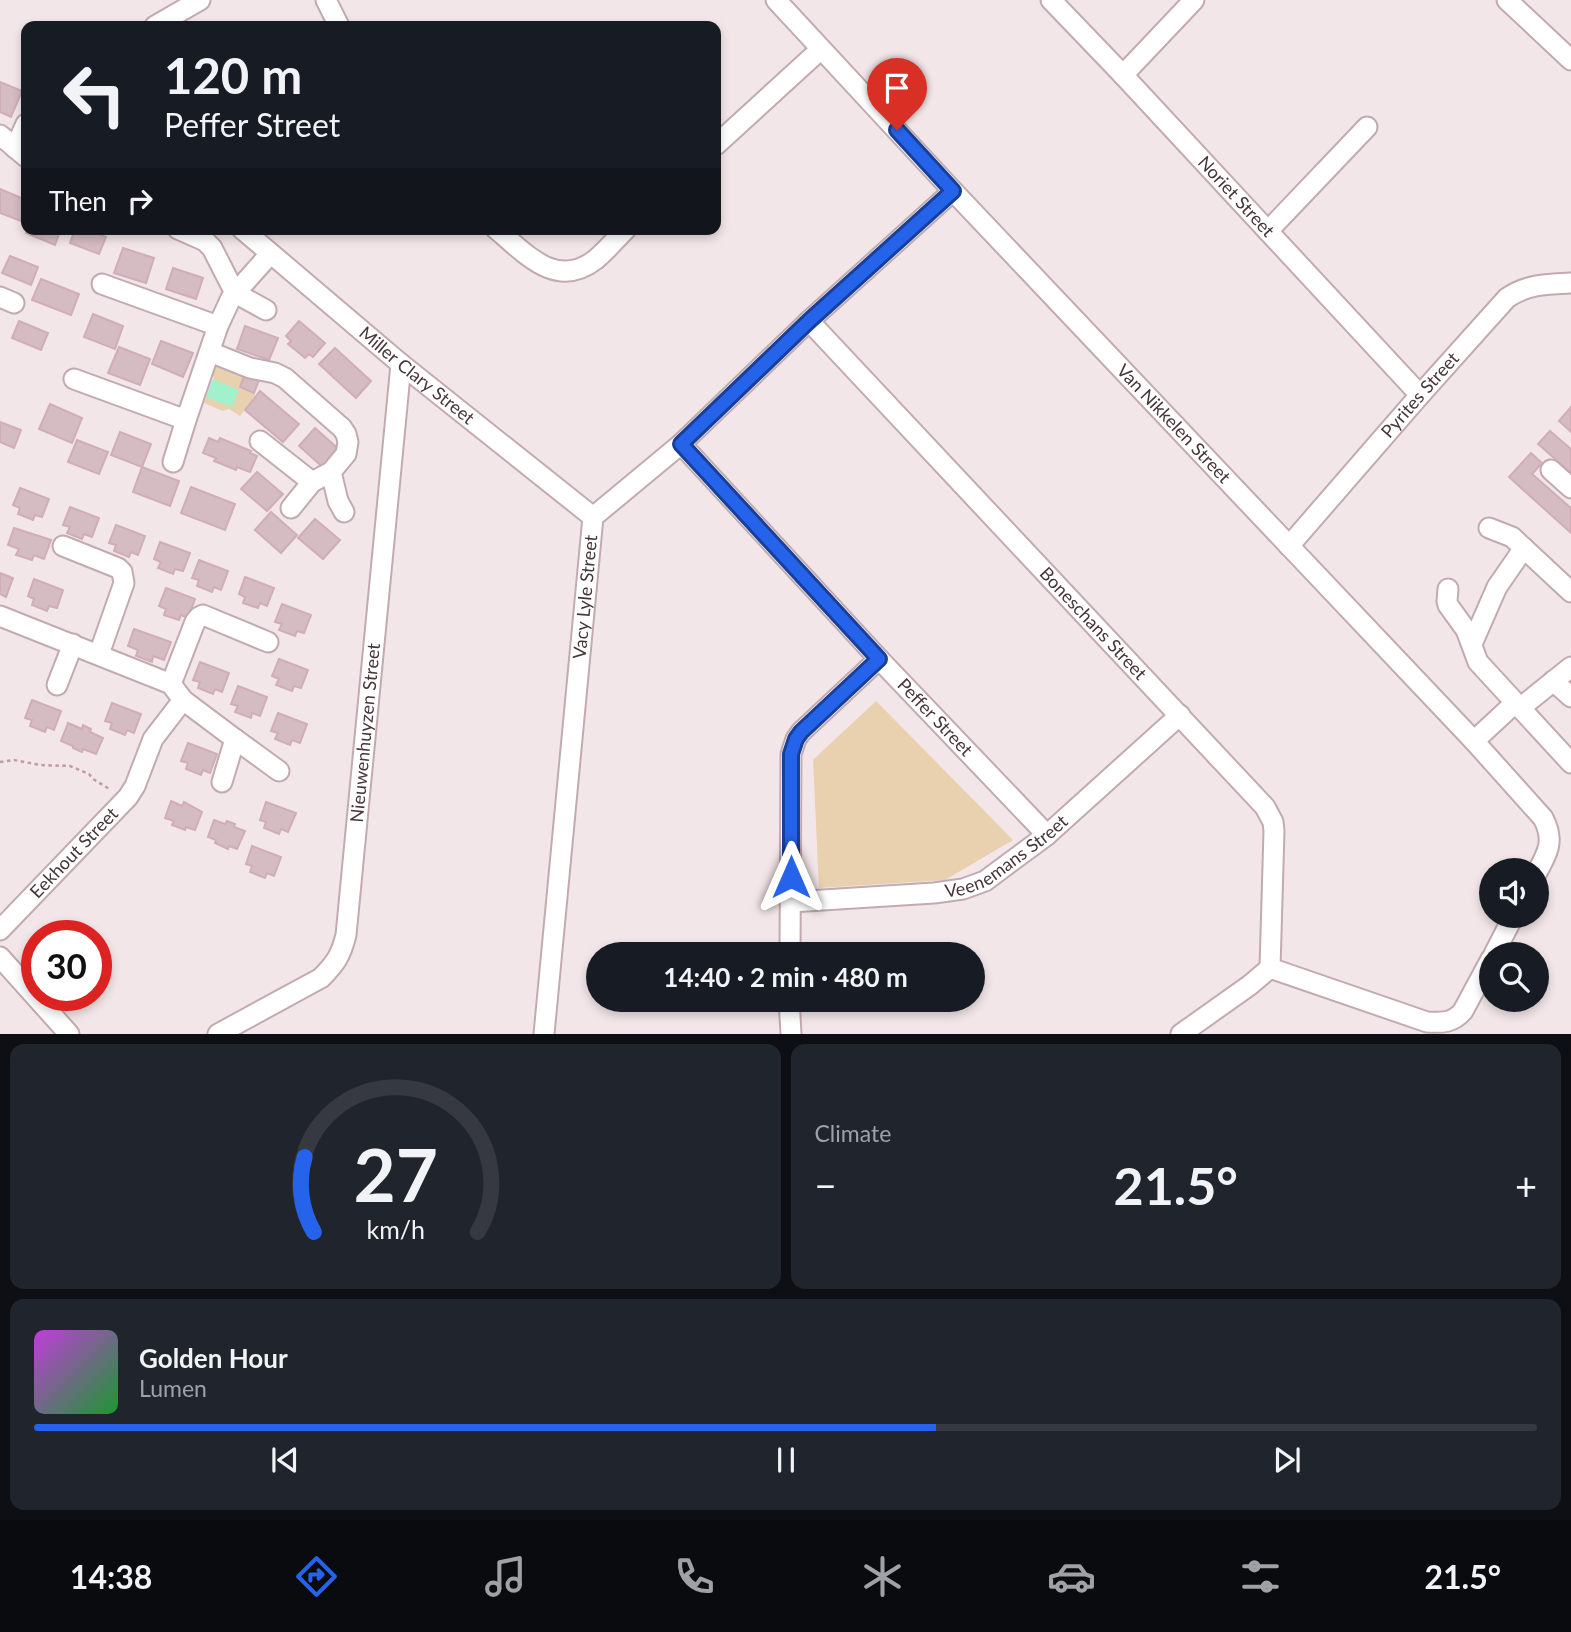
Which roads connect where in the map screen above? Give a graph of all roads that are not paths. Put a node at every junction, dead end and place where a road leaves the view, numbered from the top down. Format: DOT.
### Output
graph roads {
  1 [pos="200,0"];
  2 [pos="326,0"];
  3 [pos="776,0"];
  4 [pos="1051,0"];
  5 [pos="1194,0"];
  6 [pos="1507,0"];
  7 [pos="164,21"];
  8 [pos="336,21"];
  9 [pos="821,49"];
  10 [pos="1571,60"];
  11 [pos="1123,75"];
  12 [pos="1367,127"];
  13 [pos="21,130"];
  14 [pos="721,140"];
  15 [pos="9,144"];
  16 [pos="953,191"];
  17 [pos="1268,231"];
  18 [pos="192,235"];
  19 [pos="249,235"];
  20 [pos="503,235"];
  21 [pos="620,235"];
  22 [pos="270,254"];
  23 [pos="1571,283"];
  24 [pos="102,284"];
  25 [pos="235,293"];
  26 [pos="266,310"];
  27 [pos="809,321"];
  28 [pos="218,326"];
  29 [pos="210,352"];
  30 [pos="401,364"];
  31 [pos="74,379"];
  32 [pos="1420,395"];
  33 [pos="186,420"];
  34 [pos="260,441"];
  35 [pos="681,444"];
  36 [pos="173,462"];
  37 [pos="1551,470"];
  38 [pos="331,472"];
  39 [pos="312,482"];
  40 [pos="1571,488"];
  41 [pos="291,508"];
  42 [pos="344,512"];
  43 [pos="593,517"];
  44 [pos="1489,528"];
  45 [pos="63,546"];
  46 [pos="1289,546"];
  47 [pos="1524,548"];
  48 [pos="1448,589"];
  49 [pos="1571,592"];
  50 [pos="0,616"];
  51 [pos="268,642"];
  52 [pos="73,644"];
  53 [pos="1472,644"];
  54 [pos="99,654"];
  55 [pos="879,659"];
  56 [pos="1571,667"];
  57 [pos="1553,681"];
  58 [pos="171,684"];
  59 [pos="57,685"];
  60 [pos="1571,697"];
  61 [pos="183,700"];
  62 [pos="1518,705"];
  63 [pos="1180,715"];
  64 [pos="235,739"];
  65 [pos="1474,741"];
  66 [pos="1571,763"];
  67 [pos="279,771"];
  68 [pos="222,782"];
  69 [pos="1047,835"];
  70 [pos="1544,858"];
  71 [pos="791,902"];
  72 [pos="0,930"];
  73 [pos="790,942"];
  74 [pos="0,957"];
  75 [pos="1270,968"];
  76 [pos="1479,981"];
  77 [pos="790,1012"];
  78 [pos="219,1033"];
  79 [pos="69,1034"];
  80 [pos="544,1034"];
  81 [pos="791,1034"];
  82 [pos="1181,1034"];
  1 -- 7 [label="street"];
  2 -- 8 [label="street"];
  3 -- 9 [label="street, Van Nikkelen Street"];
  4 -- 11 [label="street, Noriet Street"];
  5 -- 11 [label="street"];
  6 -- 10 [label="street"];
  9 -- 14 [label="street"];
  9 -- 16 [label="street, Van Nikkelen Street"];
  11 -- 17 [label="street, Noriet Street"];
  12 -- 17 [label="street"];
  13 -- 15 [label="street"];
  16 -- 27 [label="street, Vacy Lyle Street"];
  16 -- 46 [label="street, Van Nikkelen Street"];
  17 -- 32 [label="street, Noriet Street"];
  18 -- 25 [label="street"];
  19 -- 22 [label="street, Miller Clary Street"];
  20 -- 21 [label="street"];
  22 -- 25 [label="street"];
  22 -- 30 [label="street, Miller Clary Street"];
  23 -- 32 [label="street, Pyrites Street"];
  24 -- 28 [label="street"];
  25 -- 26 [label="street"];
  25 -- 28 [label="street"];
  27 -- 35 [label="street, Vacy Lyle Street"];
  27 -- 63 [label="street, Boneschans Street"];
  28 -- 29 [label="street"];
  29 -- 33 [label="street"];
  29 -- 38 [label="street"];
  30 -- 43 [label="street, Miller Clary Street"];
  30 -- 78 [label="street, Nieuwenhuyzen Street"];
  31 -- 33 [label="street"];
  32 -- 46 [label="street, Pyrites Street"];
  33 -- 36 [label="street"];
  34 -- 39 [label="street"];
  35 -- 43 [label="street, Vacy Lyle Street"];
  35 -- 55 [label="street, Peffer Street"];
  37 -- 40 [label="street"];
  38 -- 39 [label="street"];
  38 -- 42 [label="street"];
  39 -- 41 [label="street"];
  43 -- 80 [label="street, Vacy Lyle Street"];
  44 -- 47 [label="street"];
  45 -- 54 [label="street"];
  46 -- 65 [label="street, Van Nikkelen Street"];
  47 -- 49 [label="street"];
  47 -- 53 [label="street"];
  48 -- 53 [label="street"];
  50 -- 52 [label="street"];
  51 -- 58 [label="street"];
  52 -- 54 [label="street"];
  52 -- 59 [label="street"];
  53 -- 62 [label="street"];
  54 -- 58 [label="street"];
  55 -- 69 [label="street, Peffer Street"];
  55 -- 71 [label="street"];
  56 -- 57 [label="street"];
  57 -- 60 [label="street"];
  57 -- 62 [label="street"];
  58 -- 61 [label="street"];
  61 -- 64 [label="street"];
  61 -- 72 [label="street, Eekhout Street"];
  62 -- 65 [label="street"];
  62 -- 66 [label="street"];
  63 -- 69 [label="street, Veenemans Street"];
  63 -- 75 [label="street, Boneschans Street"];
  64 -- 67 [label="street"];
  64 -- 68 [label="street"];
  65 -- 70 [label="street, Van Nikkelen Street"];
  69 -- 71 [label="street, Veenemans Street"];
  71 -- 73 [label="street"];
  74 -- 79 [label="street"];
  75 -- 76 [label="street"];
  75 -- 82 [label="street"];
  77 -- 81 [label="street"];
}
